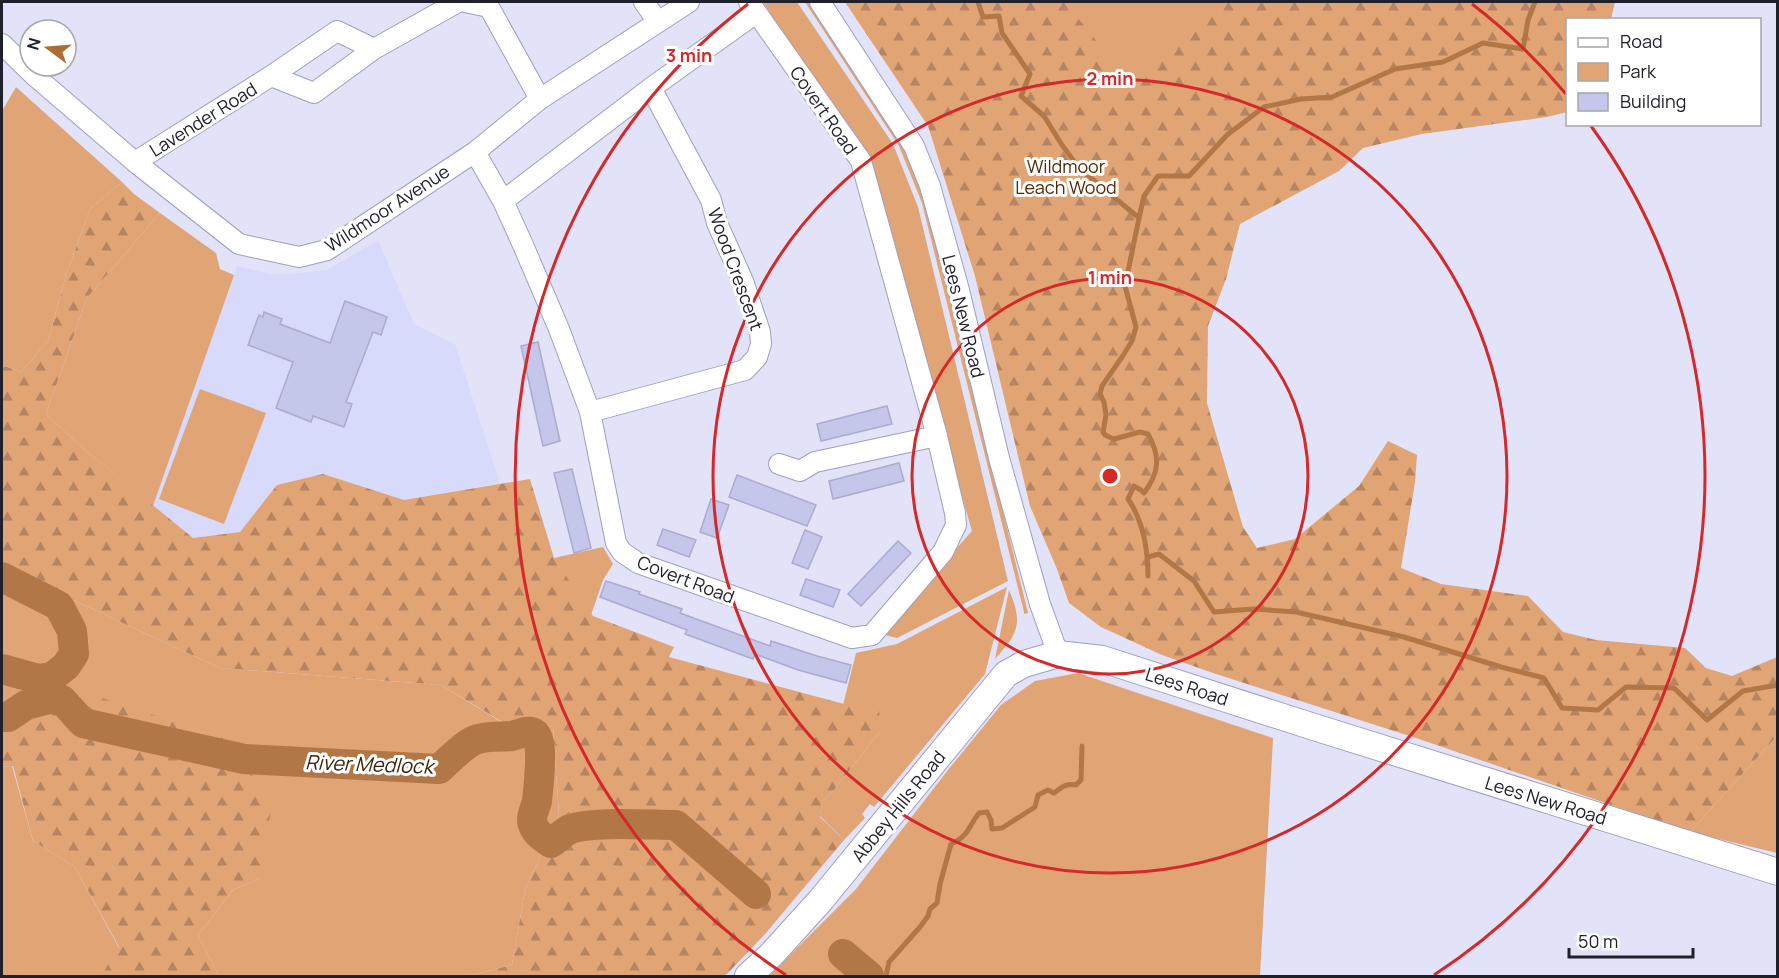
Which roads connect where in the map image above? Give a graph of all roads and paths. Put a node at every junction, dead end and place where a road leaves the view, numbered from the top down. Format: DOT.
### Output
graph roads {
  1 [pos="458,2"];
  2 [pos="465,2"];
  3 [pos="644,2"];
  4 [pos="689,2"];
  5 [pos="820,2"];
  6 [pos="752,7"];
  7 [pos="658,22"];
  8 [pos="2,44"];
  9 [pos="374,49"];
  10 [pos="271,76"];
  11 [pos="651,88"];
  12 [pos="540,99"];
  13 [pos="475,152"];
  14 [pos="135,162"];
  15 [pos="503,201"];
  16 [pos="590,412"];
  17 [pos="937,436"];
  18 [pos="779,464"];
  19 [pos="1058,654"];
  20 [pos="1314,727"];
  21 [pos="1778,872"];
  22 [pos="748,976"];
  1 -- 9 [label="street, Lavender Road"];
  2 -- 12 [label="street"];
  3 -- 7 [label="street"];
  4 -- 7 [label="street, Wildmoor Avenue"];
  5 -- 19 [label="street, Lees New Road"];
  6 -- 11 [label="street"];
  6 -- 17 [label="street, Covert Road"];
  7 -- 12 [label="street, Wildmoor Avenue"];
  8 -- 14 [label="street, Wildmoor Avenue"];
  9 -- 10 [label="street, Lavender Road"];
  9 -- 10 [label="street, Lavender Road"];
  10 -- 14 [label="street, Lavender Road"];
  11 -- 15 [label="street"];
  11 -- 16 [label="street, Wood Crescent"];
  12 -- 13 [label="street, Wildmoor Avenue"];
  13 -- 14 [label="street, Wildmoor Avenue"];
  13 -- 15 [label="street, Covert Road"];
  15 -- 16 [label="street, Covert Road"];
  16 -- 17 [label="street, Covert Road"];
  17 -- 18 [label="street"];
  19 -- 20 [label="main road, Lees Road"];
  19 -- 22 [label="main road, Abbey Hills Road"];
  20 -- 21 [label="main road, Lees New Road"];
}
